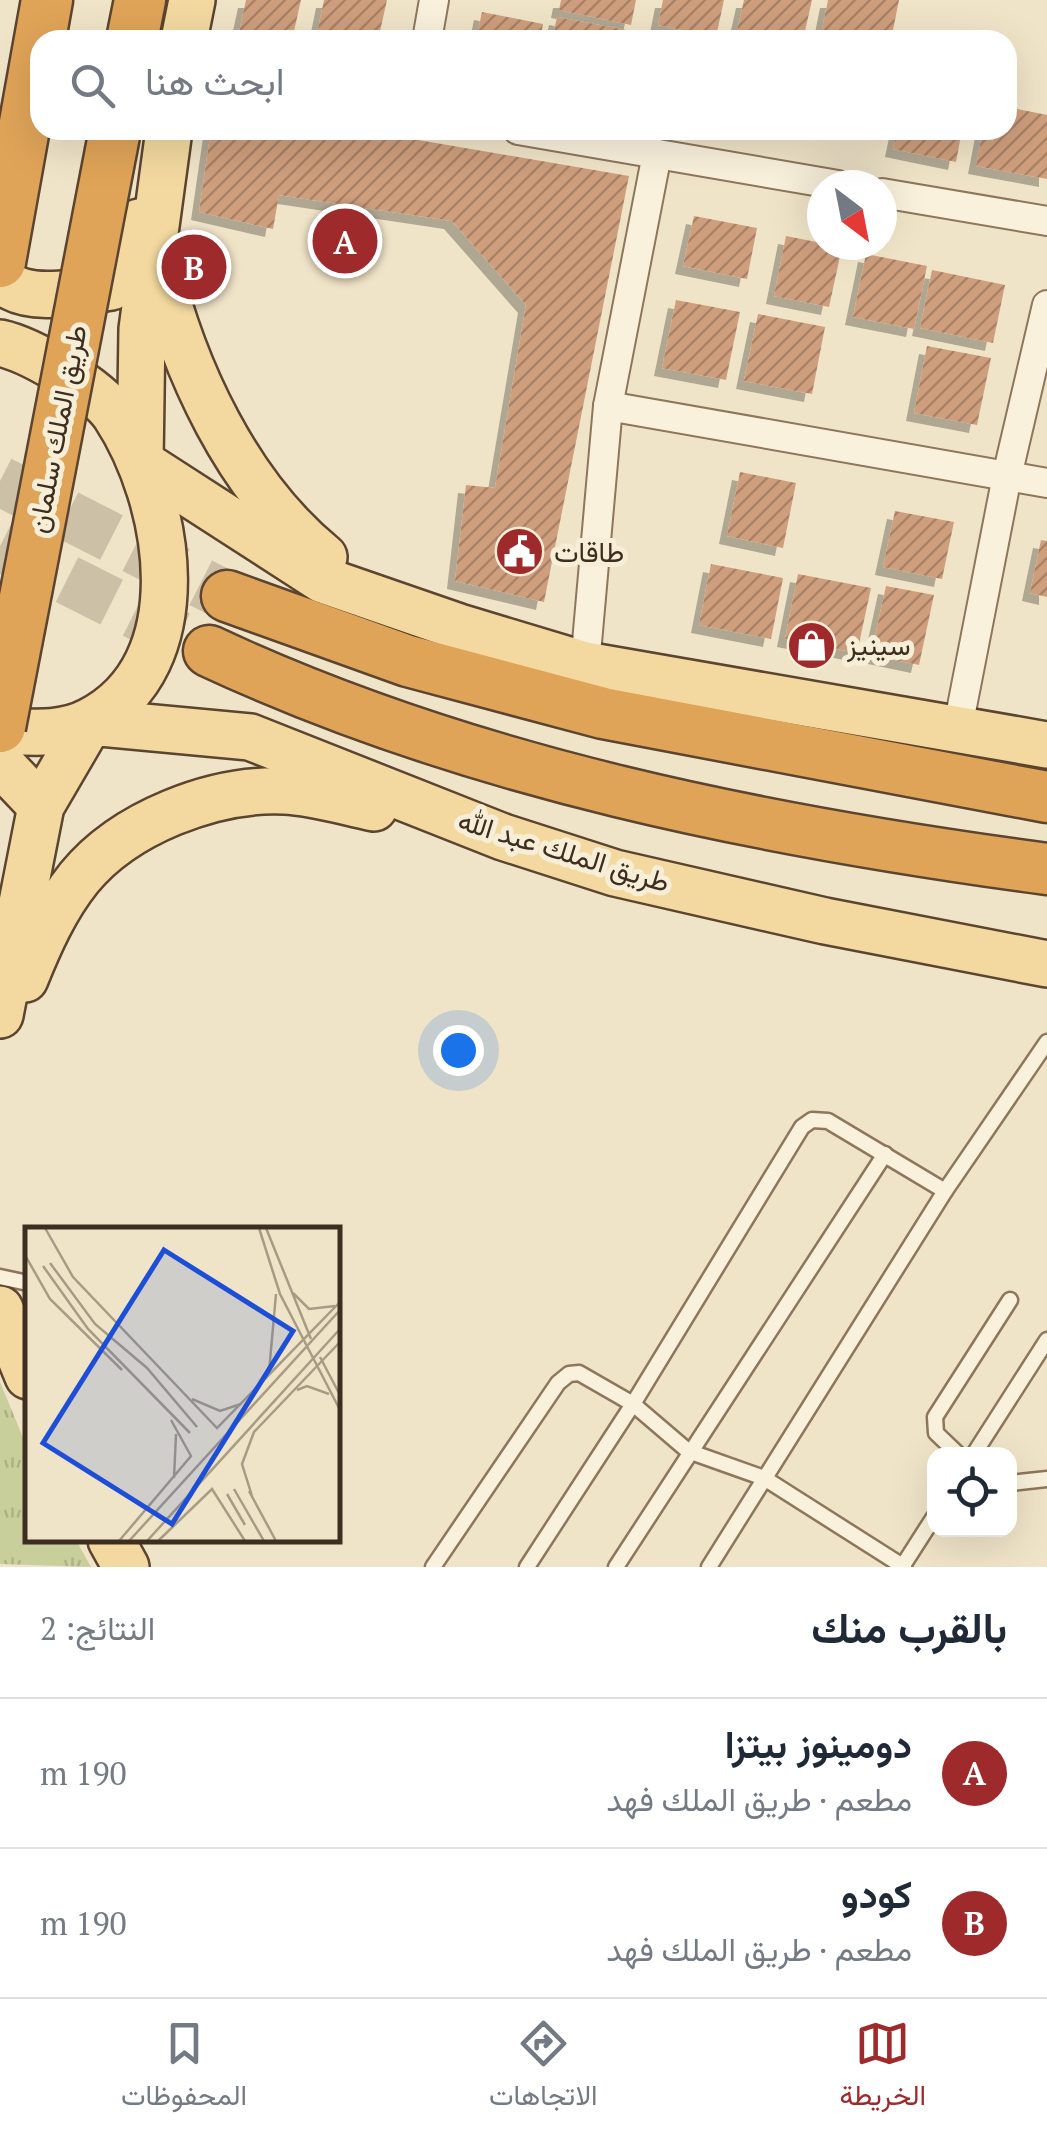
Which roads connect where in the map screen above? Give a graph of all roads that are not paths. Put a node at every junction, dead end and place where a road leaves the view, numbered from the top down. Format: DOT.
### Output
graph roads {
  1 [pos="47,0"];
  2 [pos="140,0"];
  3 [pos="434,0"];
  4 [pos="42,30"];
  5 [pos="134,30"];
  6 [pos="429,30"];
  7 [pos="30,95"];
  8 [pos="113,140"];
  9 [pos="159,140"];
  10 [pos="167,140"];
  11 [pos="576,140"];
  12 [pos="656,154"];
  13 [pos="807,180"];
  14 [pos="897,195"];
  15 [pos="1047,221"];
  16 [pos="151,239"];
  17 [pos="0,262"];
  18 [pos="0,278"];
  19 [pos="1047,305"];
  20 [pos="0,344"];
  21 [pos="608,406"];
  22 [pos="140,462"];
  23 [pos="1007,476"];
  24 [pos="1047,483"];
  25 [pos="228,596"];
  26 [pos="372,597"];
  27 [pos="209,651"];
  28 [pos="586,665"];
  29 [pos="90,722"];
  30 [pos="958,727"];
  31 [pos="0,729"];
  32 [pos="1047,744"];
  33 [pos="846,756"];
  34 [pos="0,763"];
  35 [pos="1047,778"];
  36 [pos="1047,797"];
  37 [pos="41,806"];
  38 [pos="503,837"];
  39 [pos="1036,869"];
  40 [pos="1047,964"];
  41 [pos="0,1015"];
  42 [pos="0,1041"];
  43 [pos="1047,1042"];
  44 [pos="885,1154"];
  45 [pos="944,1191"];
  46 [pos="0,1278"];
  47 [pos="25,1282"];
  48 [pos="1010,1300"];
  49 [pos="0,1309"];
  50 [pos="1047,1340"];
  51 [pos="25,1369"];
  52 [pos="634,1404"];
  53 [pos="951,1447"];
  54 [pos="978,1447"];
  55 [pos="688,1451"];
  56 [pos="764,1478"];
  57 [pos="1047,1479"];
  58 [pos="1017,1482"];
  59 [pos="927,1528"];
  60 [pos="112,1542"];
  61 [pos="126,1567"];
  62 [pos="432,1567"];
  63 [pos="527,1567"];
  64 [pos="616,1567"];
  65 [pos="709,1567"];
  66 [pos="903,1567"];
  1 -- 4 [label="highway"];
  2 -- 5 [label="highway"];
  3 -- 6 [label="street"];
  7 -- 17 [label="highway"];
  8 -- 31 [label="highway, طريق الملك سلمان, bridge"];
  9 -- 18 [label="main road"];
  10 -- 16 [label="main road"];
  11 -- 12 [label="street"];
  12 -- 13 [label="street"];
  12 -- 21 [label="street"];
  14 -- 15 [label="street"];
  16 -- 22 [label="main road"];
  16 -- 26 [label="main road"];
  19 -- 23 [label="street"];
  20 -- 22 [label="main road"];
  21 -- 23 [label="street"];
  21 -- 28 [label="street"];
  22 -- 26 [label="main road"];
  22 -- 29 [label="main road"];
  23 -- 24 [label="street"];
  23 -- 30 [label="street"];
  25 -- 33 [label="highway"];
  26 -- 28 [label="main road"];
  27 -- 39 [label="highway"];
  28 -- 30 [label="main road"];
  29 -- 31 [label="main road"];
  29 -- 37 [label="main road"];
  29 -- 38 [label="main road, طريق الملك عبد الله"];
  30 -- 32 [label="main road"];
  33 -- 35 [label="highway"];
  33 -- 36 [label="highway"];
  34 -- 37 [label="main road"];
  37 -- 41 [label="main road"];
  38 -- 40 [label="main road, طريق الملك عبد الله"];
  38 -- 42 [label="main road"];
  43 -- 45 [label="lane"];
  44 -- 45 [label="lane"];
  44 -- 52 [label="lane"];
  44 -- 55 [label="lane"];
  45 -- 56 [label="lane"];
  46 -- 47 [label="lane"];
  48 -- 53 [label="lane"];
  49 -- 51 [label="main road"];
  50 -- 54 [label="lane"];
  52 -- 55 [label="lane"];
  52 -- 62 [label="lane"];
  52 -- 63 [label="lane"];
  55 -- 56 [label="lane"];
  55 -- 64 [label="lane"];
  56 -- 65 [label="lane"];
  56 -- 66 [label="lane"];
  57 -- 58 [label="lane"];
  59 -- 66 [label="lane"];
  60 -- 61 [label="main road"];
}
